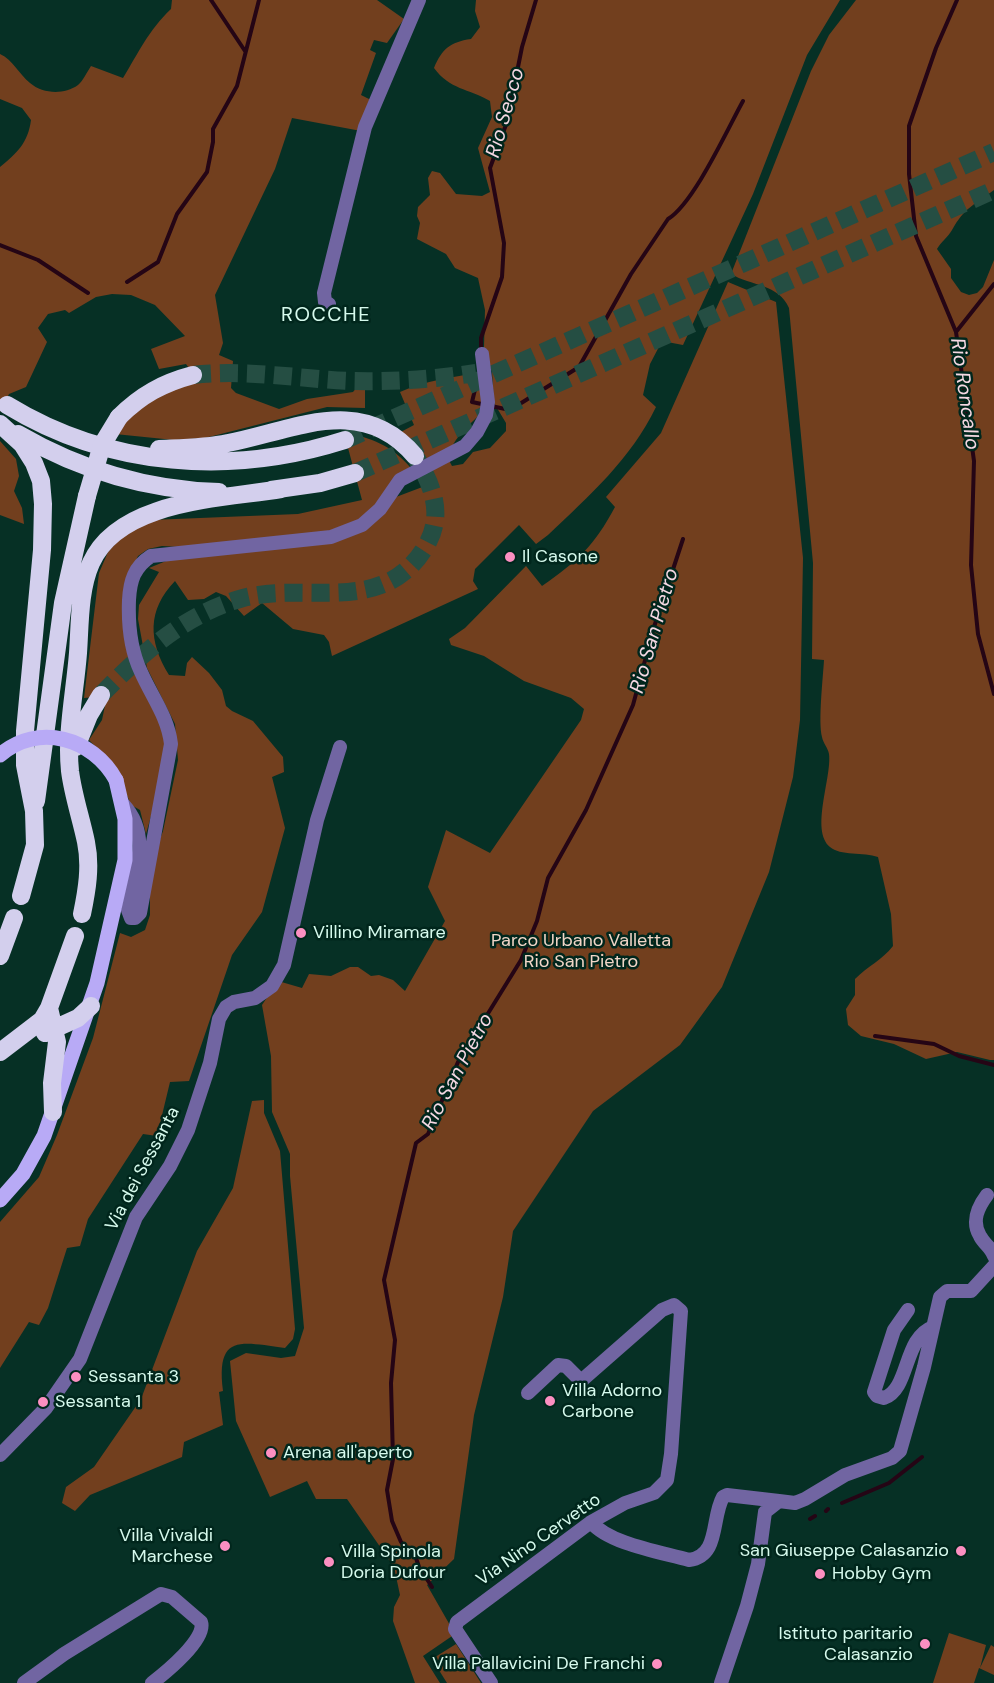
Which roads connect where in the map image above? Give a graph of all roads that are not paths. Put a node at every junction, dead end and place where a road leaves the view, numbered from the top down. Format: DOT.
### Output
graph roads {
  1 [pos="419,0"];
  2 [pos="329,304"];
  3 [pos="482,354"];
  4 [pos="192,375"];
  5 [pos="7,405"];
  6 [pos="0,424"];
  7 [pos="345,440"];
  8 [pos="117,451"];
  9 [pos="415,456"];
  10 [pos="355,473"];
  11 [pos="281,489"];
  12 [pos="101,695"];
  13 [pos="340,747"];
  14 [pos="0,755"];
  15 [pos="70,769"];
  16 [pos="123,804"];
  17 [pos="34,811"];
  18 [pos="21,896"];
  19 [pos="82,914"];
  20 [pos="14,918"];
  21 [pos="75,936"];
  22 [pos="0,956"];
  23 [pos="91,1006"];
  24 [pos="49,1008"];
  25 [pos="55,1030"];
  26 [pos="6,1048"];
  27 [pos="53,1112"];
  28 [pos="987,1195"];
  29 [pos="0,1200"];
  30 [pos="994,1256"];
  31 [pos="994,1266"];
  32 [pos="908,1310"];
  33 [pos="933,1327"];
  34 [pos="528,1393"];
  35 [pos="0,1455"];
  36 [pos="778,1501"];
  37 [pos="591,1522"];
  38 [pos="24,1683"];
  39 [pos="152,1683"];
  40 [pos="491,1683"];
  41 [pos="720,1683"];
  1 -- 2 [label="street"];
  3 -- 16 [label="street"];
  4 -- 17 [label="highway, bridge"];
  5 -- 8 [label="highway"];
  6 -- 11 [label="highway"];
  6 -- 17 [label="highway"];
  7 -- 8 [label="highway"];
  8 -- 9 [label="highway"];
  10 -- 11 [label="highway"];
  11 -- 15 [label="highway"];
  12 -- 15 [label="highway"];
  13 -- 35 [label="street, Via dei Sessanta"];
  14 -- 16 [label="main road, bridge"];
  15 -- 19 [label="highway"];
  16 -- 23 [label="main road"];
  17 -- 18 [label="highway"];
  20 -- 22 [label="highway"];
  21 -- 24 [label="highway"];
  23 -- 25 [label="highway"];
  23 -- 27 [label="main road"];
  24 -- 25 [label="highway"];
  24 -- 26 [label="highway"];
  25 -- 26 [label="highway"];
  25 -- 27 [label="highway"];
  27 -- 29 [label="main road"];
  28 -- 30 [label="street"];
  31 -- 33 [label="street"];
  32 -- 33 [label="street"];
  33 -- 36 [label="street"];
  34 -- 37 [label="street, Via Nino Cervetto"];
  36 -- 37 [label="street"];
  36 -- 41 [label="street"];
  37 -- 40 [label="street, Via Nino Cervetto"];
  38 -- 39 [label="street"];
}
